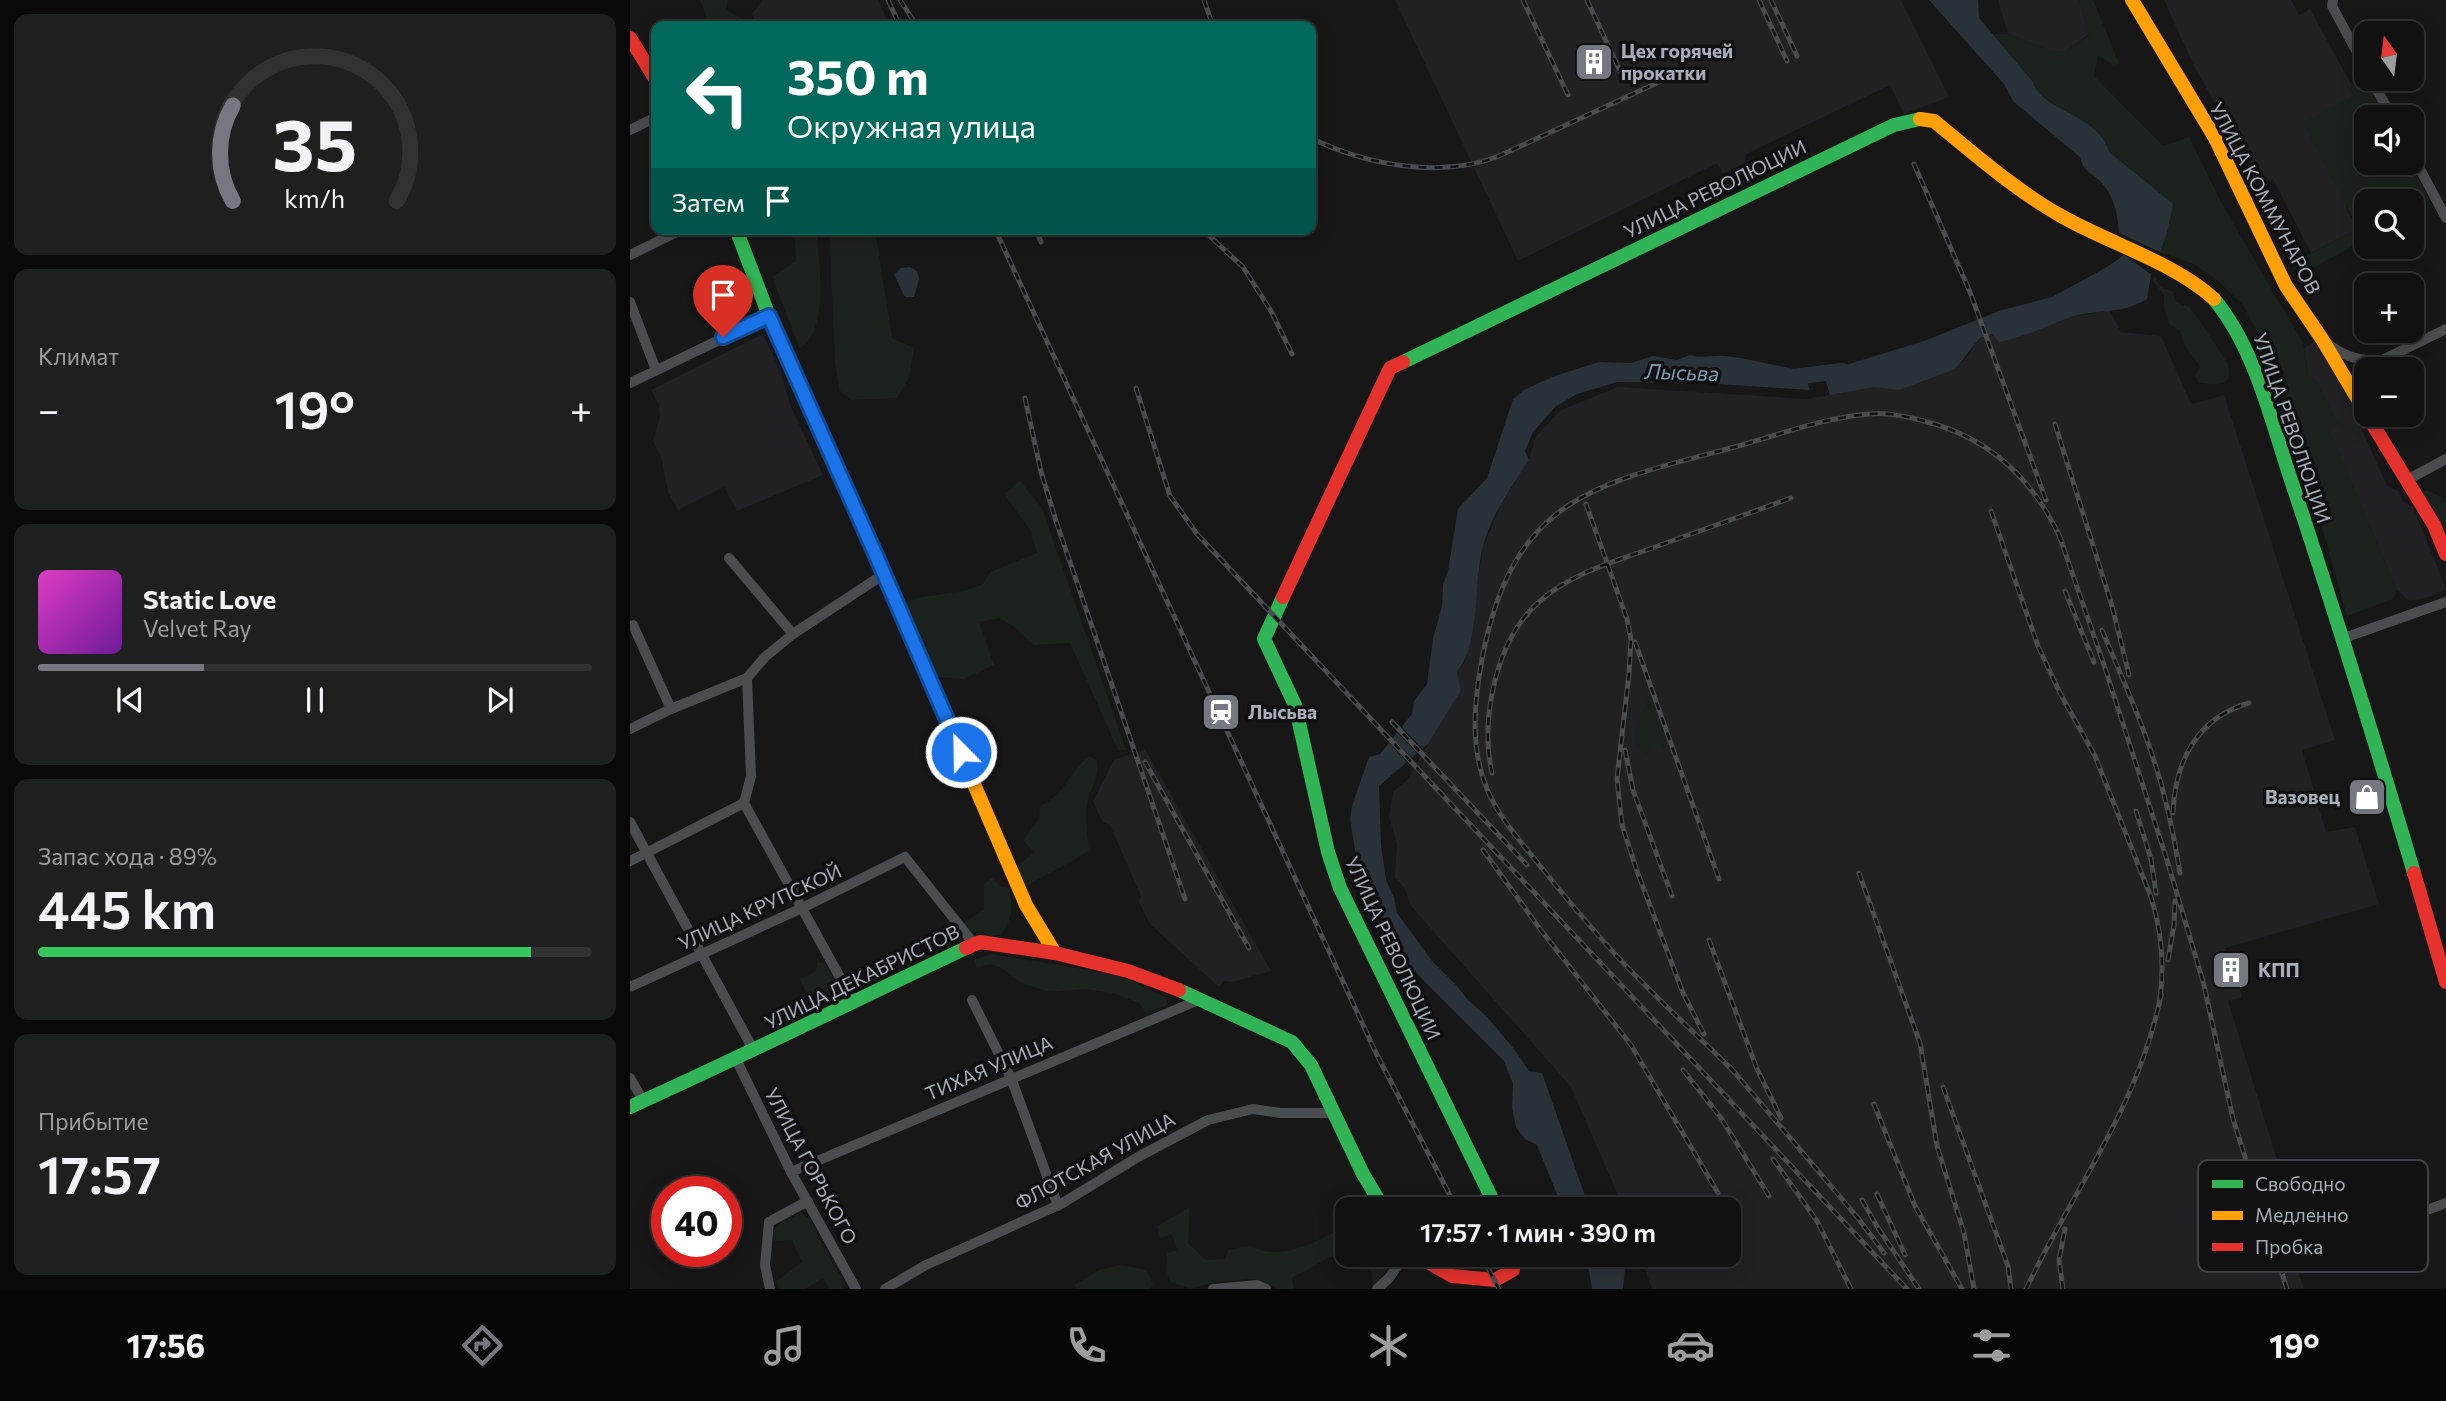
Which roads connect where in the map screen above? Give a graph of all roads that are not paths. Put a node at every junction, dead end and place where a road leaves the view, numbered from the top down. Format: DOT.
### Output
graph roads {
  1 [pos="2132,0"];
  2 [pos="2332,3"];
  3 [pos="630,38"];
  4 [pos="2354,46"];
  5 [pos="651,72"];
  6 [pos="651,120"];
  7 [pos="630,130"];
  8 [pos="2423,175"];
  9 [pos="2446,218"];
  10 [pos="671,235"];
  11 [pos="738,235"];
  12 [pos="630,255"];
  13 [pos="630,302"];
  14 [pos="769,316"];
  15 [pos="2446,329"];
  16 [pos="2322,339"];
  17 [pos="2388,357"];
  18 [pos="2354,359"];
  19 [pos="656,370"];
  20 [pos="630,383"];
  21 [pos="2354,385"];
  22 [pos="2352,391"];
  23 [pos="2354,394"];
  24 [pos="2375,427"];
  25 [pos="2446,459"];
  26 [pos="2407,480"];
  27 [pos="2446,554"];
  28 [pos="729,558"];
  29 [pos="884,574"];
  30 [pos="2446,602"];
  31 [pos="634,625"];
  32 [pos="793,634"];
  33 [pos="2344,638"];
  34 [pos="747,678"];
  35 [pos="671,709"];
  36 [pos="630,729"];
  37 [pos="744,803"];
  38 [pos="630,822"];
  39 [pos="648,852"];
  40 [pos="630,861"];
  41 [pos="802,908"];
  42 [pos="974,944"];
  43 [pos="1055,953"];
  44 [pos="2441,953"];
  45 [pos="701,955"];
  46 [pos="2446,982"];
  47 [pos="630,987"];
  48 [pos="1201,999"];
  49 [pos="972,1000"];
  50 [pos="853,1001"];
  51 [pos="754,1051"];
  52 [pos="736,1059"];
  53 [pos="630,1078"];
  54 [pos="1011,1078"];
  55 [pos="644,1102"];
  56 [pos="630,1107"];
  57 [pos="1334,1112"];
  58 [pos="791,1172"];
  59 [pos="1377,1197"];
  60 [pos="1491,1197"];
  61 [pos="808,1202"];
  62 [pos="2446,1203"];
  63 [pos="1058,1206"];
  64 [pos="2428,1210"];
  65 [pos="1397,1267"];
  66 [pos="1433,1267"];
  67 [pos="1513,1267"];
  68 [pos="1455,1282"];
  69 [pos="771,1289"];
  70 [pos="856,1289"];
  71 [pos="885,1289"];
  72 [pos="1213,1289"];
  73 [pos="1266,1289"];
  74 [pos="1377,1289"];
  1 -- 16 [label="street, УЛИЦА КОММУНАРОВ"];
  2 -- 4 [label="street"];
  3 -- 5 [label="street"];
  6 -- 7 [label="street"];
  8 -- 9 [label="street"];
  10 -- 12 [label="street"];
  11 -- 14 [label="street"];
  13 -- 19 [label="street"];
  14 -- 19 [label="street"];
  14 -- 29 [label="street"];
  15 -- 17 [label="street"];
  16 -- 18 [label="street"];
  16 -- 22 [label="street, УЛИЦА КОММУНАРОВ"];
  19 -- 20 [label="street"];
  21 -- 22 [label="street"];
  22 -- 23 [label="street, УЛИЦА КОММУНАРОВ"];
  24 -- 26 [label="street, УЛИЦА КОММУНАРОВ"];
  25 -- 26 [label="street"];
  26 -- 27 [label="street, УЛИЦА КОММУНАРОВ"];
  28 -- 32 [label="street"];
  29 -- 32 [label="street"];
  29 -- 43 [label="street"];
  30 -- 33 [label="street"];
  31 -- 35 [label="street"];
  32 -- 34 [label="street"];
  33 -- 44 [label="street, УЛИЦА РЕВОЛЮЦИИ"];
  33 -- 60 [label="street, УЛИЦА РЕВОЛЮЦИИ"];
  34 -- 35 [label="street"];
  34 -- 37 [label="street"];
  35 -- 36 [label="street"];
  37 -- 39 [label="street"];
  37 -- 41 [label="street"];
  38 -- 39 [label="street"];
  39 -- 40 [label="street"];
  39 -- 45 [label="street"];
  41 -- 42 [label="street, УЛИЦА КРУПСКОЙ"];
  41 -- 45 [label="street, УЛИЦА КРУПСКОЙ"];
  41 -- 50 [label="street"];
  42 -- 43 [label="street, УЛИЦА ДЕКАБРИСТОВ"];
  42 -- 50 [label="street, УЛИЦА ДЕКАБРИСТОВ"];
  43 -- 48 [label="street, УЛИЦА ДЕКАБРИСТОВ"];
  44 -- 46 [label="street, УЛИЦА РЕВОЛЮЦИИ"];
  45 -- 47 [label="street, УЛИЦА КРУПСКОЙ"];
  45 -- 51 [label="street"];
  48 -- 54 [label="street, ТИХАЯ УЛИЦА"];
  48 -- 57 [label="street, УЛИЦА ДЕКАБРИСТОВ"];
  49 -- 54 [label="street"];
  50 -- 51 [label="street, УЛИЦА ДЕКАБРИСТОВ"];
  51 -- 52 [label="street, УЛИЦА ДЕКАБРИСТОВ"];
  52 -- 55 [label="street, УЛИЦА ДЕКАБРИСТОВ"];
  52 -- 58 [label="street, УЛИЦА ГОРЬКОГО"];
  53 -- 55 [label="street"];
  54 -- 58 [label="street, ТИХАЯ УЛИЦА"];
  54 -- 63 [label="street"];
  55 -- 56 [label="street, УЛИЦА ДЕКАБРИСТОВ"];
  57 -- 59 [label="street, УЛИЦА ДЕКАБРИСТОВ"];
  57 -- 63 [label="street, ФЛОТСКАЯ УЛИЦА"];
  58 -- 61 [label="street, УЛИЦА ГОРЬКОГО"];
  61 -- 69 [label="street"];
  61 -- 70 [label="street, УЛИЦА ГОРЬКОГО"];
  62 -- 64 [label="street"];
  63 -- 71 [label="street, ФЛОТСКАЯ УЛИЦА"];
  65 -- 74 [label="street"];
  66 -- 68 [label="street"];
  67 -- 68 [label="street"];
  72 -- 73 [label="street"];
}
